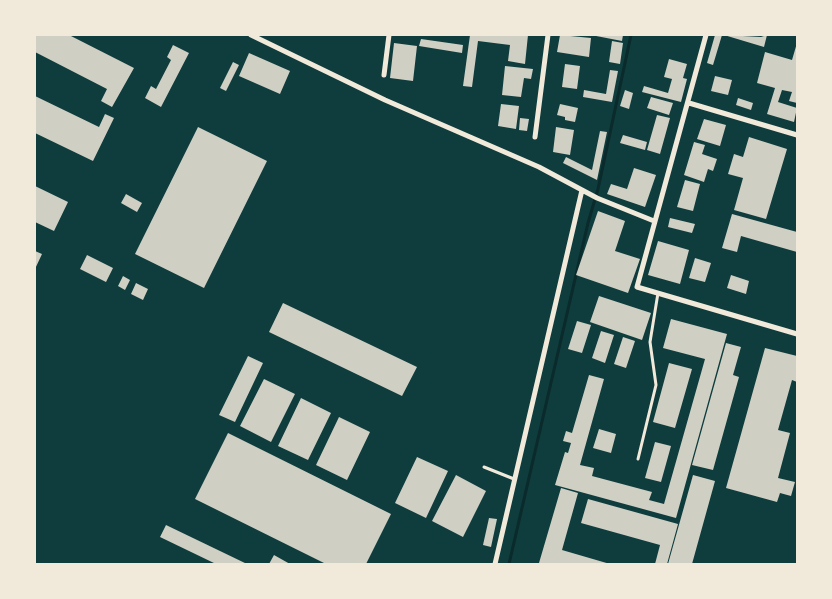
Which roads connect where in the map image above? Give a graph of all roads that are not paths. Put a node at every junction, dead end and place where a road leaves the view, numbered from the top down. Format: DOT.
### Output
graph roads {
  1 [pos="251,35"];
  2 [pos="389,35"];
  3 [pos="548,35"];
  4 [pos="706,35"];
  5 [pos="384,75"];
  6 [pos="689,103"];
  7 [pos="797,135"];
  8 [pos="535,137"];
  9 [pos="583,190"];
  10 [pos="654,221"];
  11 [pos="658,293"];
  12 [pos="797,334"];
  13 [pos="638,459"];
  14 [pos="484,467"];
  15 [pos="514,479"];
  16 [pos="495,564"];
  1 -- 9 [label="street"];
  2 -- 5 [label="street"];
  3 -- 8 [label="street"];
  4 -- 6 [label="street"];
  6 -- 7 [label="street"];
  6 -- 10 [label="street"];
  9 -- 10 [label="street"];
  9 -- 15 [label="street"];
  10 -- 11 [label="street"];
  11 -- 12 [label="street"];
  11 -- 13 [label="lane"];
  14 -- 15 [label="lane"];
  15 -- 16 [label="street"];
}
